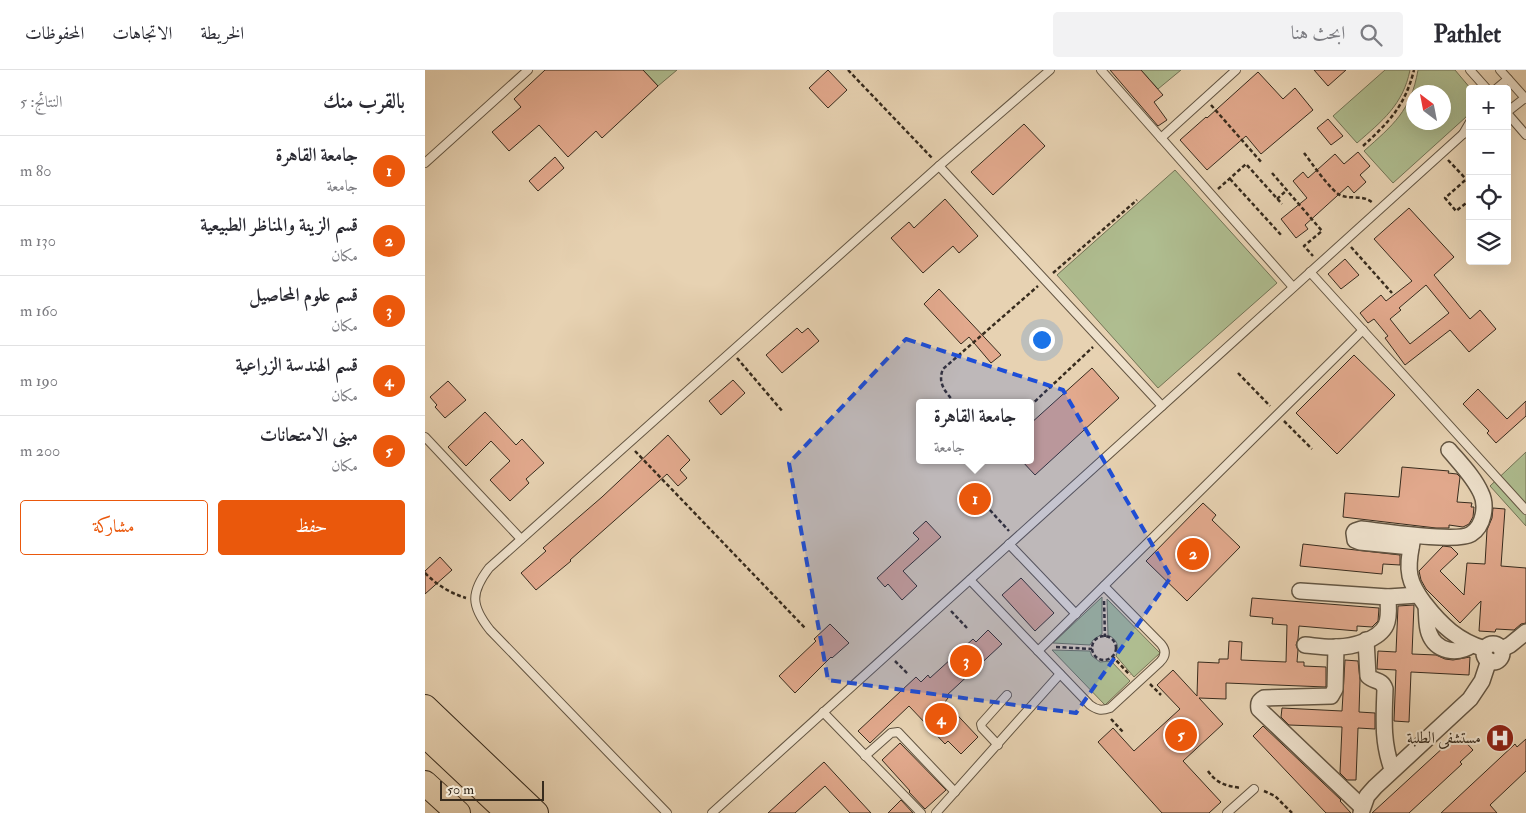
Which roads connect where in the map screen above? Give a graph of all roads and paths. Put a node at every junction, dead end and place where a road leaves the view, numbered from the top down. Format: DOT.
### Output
graph roads {
  1 [pos="528,70"];
  2 [pos="848,70"];
  3 [pos="1050,70"];
  4 [pos="1101,70"];
  5 [pos="1236,70"];
  6 [pos="1414,70"];
  7 [pos="1470,70"];
  8 [pos="1500,70"];
  9 [pos="1508,79"];
  10 [pos="1483,85"];
  11 [pos="1501,85"];
  12 [pos="1205,98"];
  13 [pos="1525,98"];
  14 [pos="1511,109"];
  15 [pos="1511,117"];
  16 [pos="1466,134"];
  17 [pos="1526,135"];
  18 [pos="1161,138"];
  19 [pos="1363,146"];
  20 [pos="1304,153"];
  21 [pos="1442,153"];
  22 [pos="425,163"];
  23 [pos="1262,163"];
  24 [pos="939,166"];
  25 [pos="1273,173"];
  26 [pos="1230,179"];
  27 [pos="1466,179"];
  28 [pos="1287,190"];
  29 [pos="1211,195"];
  30 [pos="1277,199"];
  31 [pos="1137,200"];
  32 [pos="1466,203"];
  33 [pos="1282,204"];
  34 [pos="1380,209"];
  35 [pos="1282,236"];
  36 [pos="1345,240"];
  37 [pos="1319,264"];
  38 [pos="1310,272"];
  39 [pos="1045,280"];
  40 [pos="1293,288"];
  41 [pos="1392,293"];
  42 [pos="1363,330"];
  43 [pos="1101,340"];
  44 [pos="731,351"];
  45 [pos="952,399"];
  46 [pos="1034,402"];
  47 [pos="1162,406"];
  48 [pos="783,412"];
  49 [pos="425,437"];
  50 [pos="628,444"];
  51 [pos="1449,450"];
  52 [pos="967,486"];
  53 [pos="1526,510"];
  54 [pos="1366,536"];
  55 [pos="521,539"];
  56 [pos="1012,541"];
  57 [pos="1412,541"];
  58 [pos="425,573"];
  59 [pos="970,580"];
  60 [pos="1104,586"];
  61 [pos="1299,591"];
  62 [pos="1388,597"];
  63 [pos="475,599"];
  64 [pos="1422,601"];
  65 [pos="944,603"];
  66 [pos="1076,614"];
  67 [pos="806,628"];
  68 [pos="967,628"];
  69 [pos="1526,632"];
  70 [pos="1105,636"];
  71 [pos="1366,640"];
  72 [pos="1305,645"];
  73 [pos="1337,647"];
  74 [pos="1040,649"];
  75 [pos="1092,649"];
  76 [pos="1482,652"];
  77 [pos="889,653"];
  78 [pos="1112,656"];
  79 [pos="908,674"];
  80 [pos="1060,674"];
  81 [pos="1144,677"];
  82 [pos="1137,683"];
  83 [pos="1007,695"];
  84 [pos="1161,695"];
  85 [pos="425,707"];
  86 [pos="1103,710"];
  87 [pos="823,712"];
  88 [pos="1123,732"];
  89 [pos="425,735"];
  90 [pos="998,745"];
  91 [pos="865,756"];
  92 [pos="425,758"];
  93 [pos="1392,769"];
  94 [pos="425,783"];
  95 [pos="1254,789"];
  96 [pos="955,792"];
  97 [pos="1361,810"];
  98 [pos="457,813"];
  99 [pos="484,813"];
  100 [pos="508,813"];
  101 [pos="536,813"];
  102 [pos="667,813"];
  103 [pos="712,813"];
  104 [pos="921,813"];
  105 [pos="936,813"];
  106 [pos="1227,813"];
  1 -- 22 [label="lane"];
  2 -- 24 [label="path"];
  3 -- 24 [label="lane"];
  4 -- 18 [label="lane"];
  5 -- 12 [label="lane"];
  6 -- 19 [label="path"];
  7 -- 10 [label="lane"];
  8 -- 9 [label="lane"];
  9 -- 11 [label="lane"];
  9 -- 13 [label="lane"];
  12 -- 18 [label="lane"];
  12 -- 23 [label="path"];
  13 -- 14 [label="lane"];
  15 -- 17 [label="lane"];
  16 -- 21 [label="lane"];
  18 -- 29 [label="lane"];
  20 -- 34 [label="path"];
  21 -- 27 [label="path"];
  21 -- 34 [label="lane"];
  24 -- 39 [label="lane"];
  24 -- 44 [label="lane"];
  25 -- 28 [label="path"];
  26 -- 29 [label="path"];
  26 -- 30 [label="path"];
  26 -- 35 [label="path"];
  27 -- 32 [label="path"];
  28 -- 30 [label="path"];
  28 -- 37 [label="path"];
  29 -- 40 [label="lane"];
  30 -- 33 [label="path"];
  31 -- 39 [label="path"];
  34 -- 36 [label="lane"];
  36 -- 37 [label="lane"];
  36 -- 41 [label="path"];
  37 -- 38 [label="lane"];
  38 -- 40 [label="lane"];
  38 -- 42 [label="lane"];
  39 -- 43 [label="lane"];
  39 -- 45 [label="path"];
  40 -- 47 [label="lane"];
  42 -- 53 [label="lane"];
  42 -- 60 [label="lane"];
  43 -- 46 [label="path"];
  43 -- 47 [label="lane"];
  44 -- 48 [label="path"];
  44 -- 50 [label="lane"];
  47 -- 56 [label="lane"];
  49 -- 55 [label="lane"];
  50 -- 55 [label="lane"];
  50 -- 67 [label="path"];
  51 -- 57 [label="street"];
  52 -- 56 [label="path"];
  54 -- 57 [label="street"];
  55 -- 63 [label="lane"];
  56 -- 59 [label="lane"];
  56 -- 66 [label="lane"];
  57 -- 64 [label="street"];
  58 -- 63 [label="path"];
  59 -- 65 [label="lane"];
  59 -- 74 [label="lane"];
  60 -- 66 [label="lane"];
  60 -- 70 [label="path"];
  60 -- 81 [label="lane"];
  61 -- 62 [label="street"];
  62 -- 64 [label="street"];
  62 -- 71 [label="street"];
  63 -- 102 [label="lane"];
  64 -- 76 [label="street"];
  65 -- 68 [label="path"];
  65 -- 77 [label="lane"];
  66 -- 74 [label="lane"];
  69 -- 76 [label="street"];
  70 -- 75 [label="path"];
  70 -- 78 [label="path"];
  71 -- 73 [label="street"];
  71 -- 93 [label="street"];
  72 -- 73 [label="street"];
  73 -- 97 [label="street"];
  74 -- 75 [label="path"];
  74 -- 80 [label="lane"];
  75 -- 78 [label="path"];
  76 -- 93 [label="street"];
  77 -- 79 [label="path"];
  77 -- 87 [label="lane"];
  78 -- 82 [label="path"];
  80 -- 86 [label="lane"];
  80 -- 90 [label="lane"];
  81 -- 82 [label="lane"];
  81 -- 84 [label="path"];
  82 -- 86 [label="lane"];
  83 -- 90 [label="lane"];
  85 -- 101 [label="main road"];
  86 -- 88 [label="path"];
  87 -- 91 [label="lane"];
  87 -- 103 [label="lane"];
  89 -- 100 [label="main road"];
  90 -- 96 [label="lane"];
  91 -- 96 [label="lane"];
  91 -- 104 [label="lane"];
  92 -- 99 [label="main road"];
  93 -- 97 [label="street"];
  94 -- 98 [label="main road"];
  95 -- 106 [label="lane"];
  96 -- 105 [label="lane"];
}
